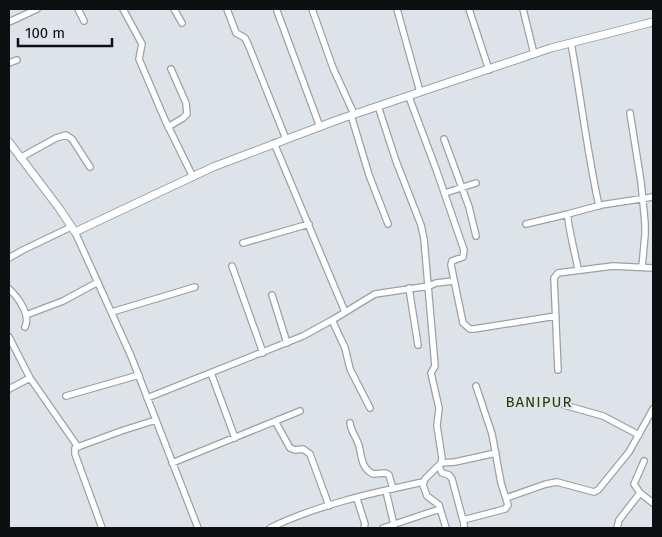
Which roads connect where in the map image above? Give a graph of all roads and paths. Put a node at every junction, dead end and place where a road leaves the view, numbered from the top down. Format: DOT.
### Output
graph roads {
  1 [pos="37,9"];
  2 [pos="78,9"];
  3 [pos="123,9"];
  4 [pos="174,9"];
  5 [pos="227,9"];
  6 [pos="312,9"];
  7 [pos="397,9"];
  8 [pos="469,9"];
  9 [pos="523,9"];
  10 [pos="277,11"];
  11 [pos="84,21"];
  12 [pos="9,22"];
  13 [pos="653,22"];
  14 [pos="182,23"];
  15 [pos="571,43"];
  16 [pos="534,54"];
  17 [pos="17,60"];
  18 [pos="9,63"];
  19 [pos="171,69"];
  20 [pos="489,70"];
  21 [pos="420,92"];
  22 [pos="409,97"];
  23 [pos="378,106"];
  24 [pos="630,113"];
  25 [pos="352,115"];
  26 [pos="168,127"];
  27 [pos="320,127"];
  28 [pos="286,139"];
  29 [pos="444,139"];
  30 [pos="9,142"];
  31 [pos="274,143"];
  32 [pos="20,158"];
  33 [pos="90,167"];
  34 [pos="193,177"];
  35 [pos="476,183"];
  36 [pos="461,188"];
  37 [pos="445,193"];
  38 [pos="653,198"];
  39 [pos="642,199"];
  40 [pos="599,206"];
  41 [pos="568,214"];
  42 [pos="309,224"];
  43 [pos="388,224"];
  44 [pos="526,224"];
  45 [pos="73,230"];
  46 [pos="476,236"];
  47 [pos="243,243"];
  48 [pos="9,258"];
  49 [pos="232,266"];
  50 [pos="642,267"];
  51 [pos="653,268"];
  52 [pos="578,270"];
  53 [pos="454,281"];
  54 [pos="98,282"];
  55 [pos="429,286"];
  56 [pos="195,287"];
  57 [pos="409,288"];
  58 [pos="9,289"];
  59 [pos="272,295"];
  60 [pos="112,312"];
  61 [pos="345,312"];
  62 [pos="26,316"];
  63 [pos="556,316"];
  64 [pos="332,320"];
  65 [pos="25,327"];
  66 [pos="9,337"];
  67 [pos="287,343"];
  68 [pos="418,345"];
  69 [pos="263,353"];
  70 [pos="558,370"];
  71 [pos="211,373"];
  72 [pos="139,375"];
  73 [pos="30,378"];
  74 [pos="476,386"];
  75 [pos="9,389"];
  76 [pos="66,396"];
  77 [pos="147,398"];
  78 [pos="564,405"];
  79 [pos="370,408"];
  80 [pos="653,409"];
  81 [pos="300,411"];
  82 [pos="156,420"];
  83 [pos="275,421"];
  84 [pos="350,423"];
  85 [pos="640,435"];
  86 [pos="235,438"];
  87 [pos="78,447"];
  88 [pos="496,453"];
  89 [pos="644,461"];
  90 [pos="172,463"];
  91 [pos="440,464"];
  92 [pos="423,482"];
  93 [pos="393,489"];
  94 [pos="386,491"];
  95 [pos="640,493"];
  96 [pos="506,498"];
  97 [pos="357,499"];
  98 [pos="653,503"];
  99 [pos="329,506"];
  100 [pos="440,509"];
  101 [pos="463,520"];
  102 [pos="394,525"];
  103 [pos="102,528"];
  104 [pos="198,528"];
  105 [pos="270,528"];
  106 [pos="364,528"];
  107 [pos="383,528"];
  108 [pos="446,528"];
  109 [pos="464,528"];
  110 [pos="618,528"];
  1 -- 12 [label="street"];
  2 -- 11 [label="street"];
  3 -- 26 [label="street"];
  4 -- 14 [label="street"];
  5 -- 28 [label="street"];
  6 -- 25 [label="street"];
  7 -- 21 [label="street"];
  8 -- 20 [label="street"];
  9 -- 16 [label="street"];
  10 -- 27 [label="street"];
  13 -- 15 [label="street"];
  15 -- 16 [label="street"];
  15 -- 40 [label="street"];
  16 -- 20 [label="street"];
  17 -- 18 [label="street"];
  19 -- 26 [label="street"];
  20 -- 21 [label="street"];
  21 -- 22 [label="street"];
  22 -- 23 [label="street"];
  22 -- 37 [label="street"];
  23 -- 25 [label="street"];
  23 -- 55 [label="street"];
  24 -- 39 [label="street"];
  25 -- 27 [label="street"];
  25 -- 43 [label="street"];
  26 -- 34 [label="street"];
  27 -- 28 [label="street"];
  28 -- 31 [label="street"];
  29 -- 36 [label="street"];
  30 -- 32 [label="street"];
  31 -- 34 [label="street"];
  31 -- 42 [label="street"];
  32 -- 33 [label="street"];
  32 -- 45 [label="street"];
  34 -- 45 [label="street"];
  35 -- 36 [label="street"];
  36 -- 37 [label="street"];
  36 -- 46 [label="street"];
  37 -- 53 [label="street"];
  38 -- 39 [label="street"];
  39 -- 40 [label="street"];
  39 -- 50 [label="street"];
  40 -- 41 [label="street"];
  41 -- 44 [label="street"];
  41 -- 52 [label="street"];
  42 -- 47 [label="street"];
  42 -- 61 [label="street"];
  45 -- 48 [label="street"];
  45 -- 54 [label="street"];
  49 -- 69 [label="street"];
  50 -- 51 [label="street"];
  50 -- 52 [label="street"];
  52 -- 63 [label="street"];
  53 -- 55 [label="street"];
  53 -- 63 [label="street"];
  54 -- 60 [label="street"];
  54 -- 62 [label="street"];
  55 -- 57 [label="street"];
  55 -- 91 [label="street"];
  56 -- 60 [label="street"];
  57 -- 61 [label="street"];
  57 -- 68 [label="street"];
  58 -- 62 [label="street"];
  59 -- 67 [label="street"];
  60 -- 72 [label="street"];
  61 -- 64 [label="street"];
  62 -- 65 [label="street"];
  63 -- 70 [label="street"];
  64 -- 67 [label="street"];
  64 -- 79 [label="street"];
  66 -- 73 [label="street"];
  67 -- 69 [label="street"];
  69 -- 71 [label="street"];
  71 -- 77 [label="street"];
  71 -- 86 [label="street"];
  72 -- 76 [label="street"];
  72 -- 77 [label="street"];
  73 -- 75 [label="street"];
  73 -- 87 [label="street"];
  74 -- 88 [label="street"];
  77 -- 82 [label="street"];
  78 -- 85 [label="street"];
  80 -- 85 [label="street"];
  81 -- 83 [label="street"];
  82 -- 87 [label="street"];
  82 -- 90 [label="street"];
  83 -- 86 [label="street"];
  83 -- 99 [label="street"];
  84 -- 93 [label="street"];
  85 -- 96 [label="street"];
  86 -- 90 [label="street"];
  87 -- 103 [label="street"];
  88 -- 91 [label="street"];
  88 -- 96 [label="street"];
  89 -- 95 [label="street"];
  90 -- 104 [label="street"];
  91 -- 92 [label="street"];
  91 -- 101 [label="street"];
  92 -- 93 [label="street"];
  92 -- 100 [label="street"];
  93 -- 94 [label="street"];
  94 -- 97 [label="street"];
  94 -- 102 [label="street"];
  95 -- 98 [label="street"];
  95 -- 110 [label="street"];
  96 -- 101 [label="street"];
  97 -- 99 [label="street"];
  97 -- 106 [label="street"];
  99 -- 105 [label="street"];
  100 -- 102 [label="street"];
  100 -- 108 [label="street"];
  101 -- 109 [label="street"];
  102 -- 107 [label="street"];
}
